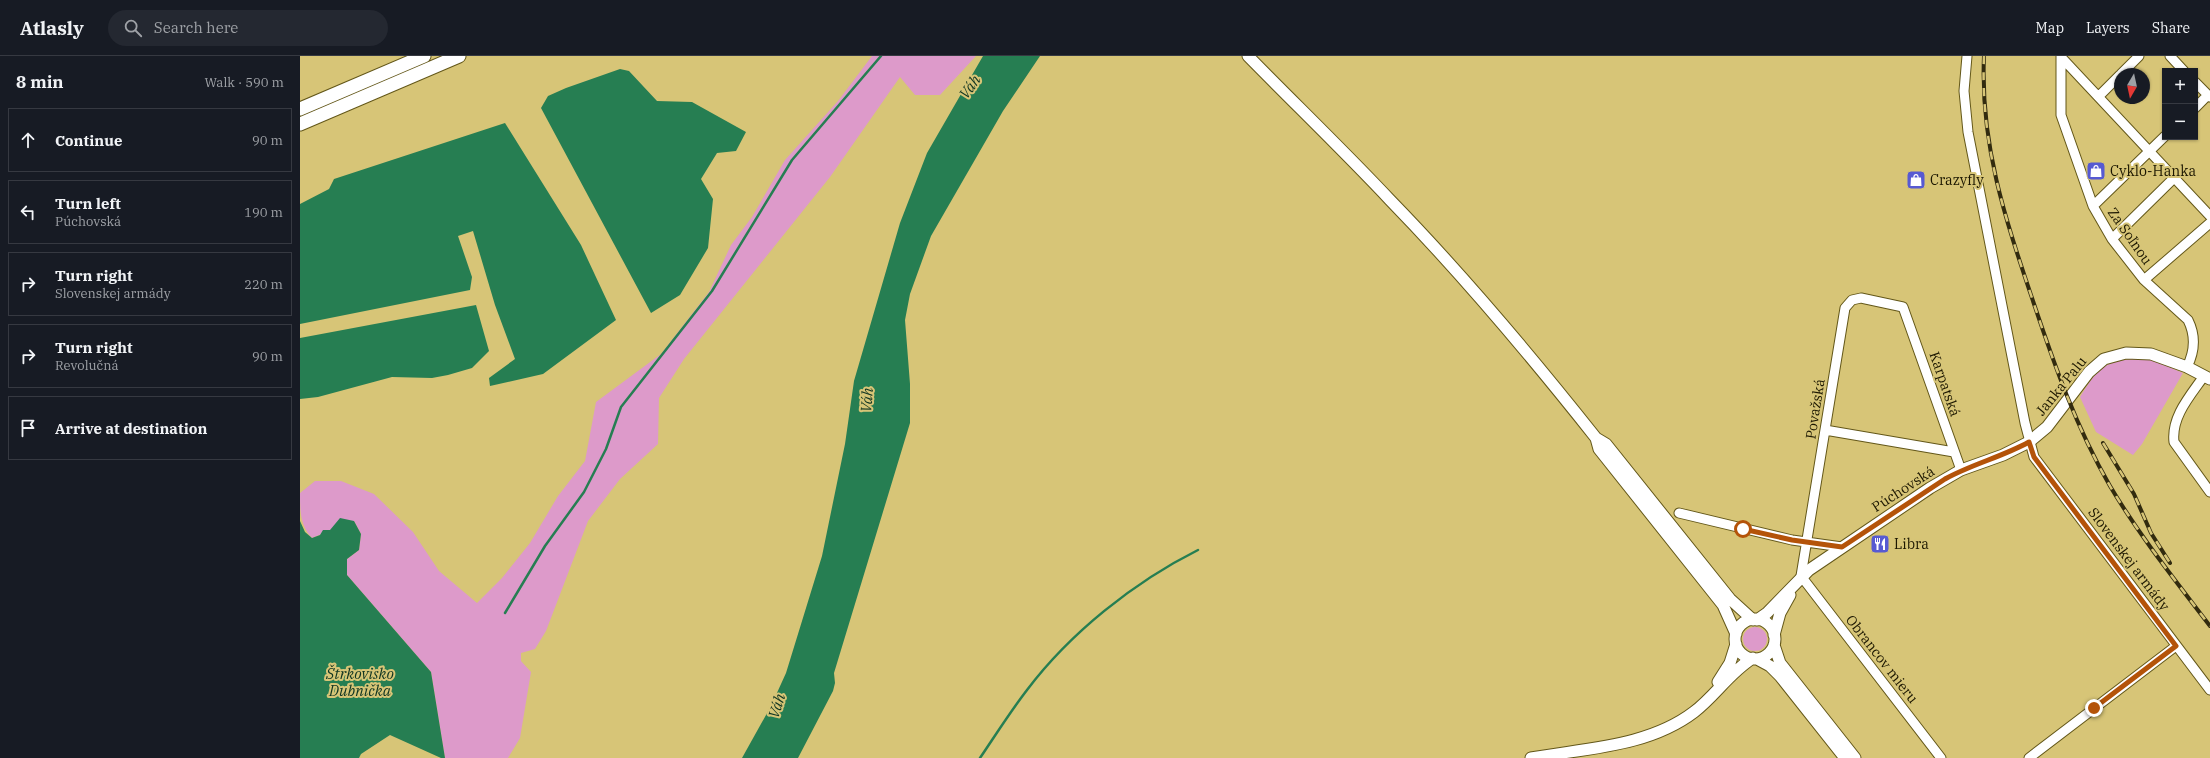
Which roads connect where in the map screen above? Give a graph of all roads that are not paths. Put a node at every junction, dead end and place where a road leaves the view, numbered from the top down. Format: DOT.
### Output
graph roads {
  1 [pos="424,56"];
  2 [pos="459,56"];
  3 [pos="1248,56"];
  4 [pos="1967,56"];
  5 [pos="2061,56"];
  6 [pos="2139,56"];
  7 [pos="2170,56"];
  8 [pos="2128,68"];
  9 [pos="2181,68"];
  10 [pos="2114,82"];
  11 [pos="2198,85"];
  12 [pos="2099,96"];
  13 [pos="2209,96"];
  14 [pos="2198,105"];
  15 [pos="300,109"];
  16 [pos="300,124"];
  17 [pos="2162,139"];
  18 [pos="2150,151"];
  19 [pos="2176,177"];
  20 [pos="2093,206"];
  21 [pos="2210,216"];
  22 [pos="2210,223"];
  23 [pos="2112,238"];
  24 [pos="2144,280"];
  25 [pos="1903,307"];
  26 [pos="2187,367"];
  27 [pos="2207,377"];
  28 [pos="1825,430"];
  29 [pos="1596,438"];
  30 [pos="2029,442"];
  31 [pos="1954,452"];
  32 [pos="1961,470"];
  33 [pos="2210,492"];
  34 [pos="1679,513"];
  35 [pos="1808,543"];
  36 [pos="1842,547"];
  37 [pos="1799,580"];
  38 [pos="1755,620"];
  39 [pos="1736,639"];
  40 [pos="1774,640"];
  41 [pos="2176,646"];
  42 [pos="1755,659"];
  43 [pos="2210,690"];
  44 [pos="1710,697"];
  45 [pos="1531,758"];
  46 [pos="1845,758"];
  47 [pos="1855,758"];
  48 [pos="1941,758"];
  49 [pos="2029,758"];
  1 -- 15 [label="highway"];
  2 -- 16 [label="highway"];
  3 -- 29 [label="main road"];
  4 -- 30 [label="street, Slovenskej armády"];
  5 -- 12 [label="street"];
  5 -- 20 [label="street, Za Soľnou"];
  6 -- 8 [label="street"];
  7 -- 9 [label="street"];
  10 -- 12 [label="street"];
  11 -- 13 [label="street"];
  12 -- 18 [label="street"];
  13 -- 14 [label="street"];
  17 -- 18 [label="street"];
  18 -- 19 [label="street"];
  18 -- 20 [label="street"];
  19 -- 21 [label="street"];
  19 -- 23 [label="street"];
  20 -- 23 [label="street, Za Soľnou"];
  22 -- 24 [label="street"];
  23 -- 24 [label="street, Za Soľnou"];
  24 -- 26 [label="street, Za Soľnou"];
  25 -- 28 [label="street, Považská"];
  25 -- 31 [label="street, Karpatská"];
  26 -- 27 [label="main road, Janka Palu"];
  26 -- 30 [label="main road, Janka Palu"];
  27 -- 33 [label="street"];
  28 -- 31 [label="street"];
  28 -- 35 [label="street, Považská"];
  29 -- 38 [label="main road"];
  29 -- 39 [label="main road"];
  30 -- 32 [label="main road, Púchovská"];
  30 -- 41 [label="street, Slovenskej armády"];
  31 -- 32 [label="street, Karpatská"];
  32 -- 36 [label="main road, Púchovská"];
  34 -- 35 [label="street"];
  35 -- 36 [label="street"];
  35 -- 37 [label="street, Považská"];
  36 -- 37 [label="main road, Púchovská"];
  37 -- 38 [label="main road, Púchovská"];
  37 -- 40 [label="main road"];
  37 -- 48 [label="street, Obrancov mieru"];
  38 -- 39 [label="main road"];
  38 -- 40 [label="main road"];
  39 -- 42 [label="main road"];
  39 -- 44 [label="main road"];
  40 -- 42 [label="main road"];
  40 -- 47 [label="main road"];
  41 -- 43 [label="street, Slovenskej armády"];
  41 -- 49 [label="street"];
  42 -- 44 [label="main road"];
  42 -- 46 [label="main road"];
  44 -- 45 [label="main road"];
}
